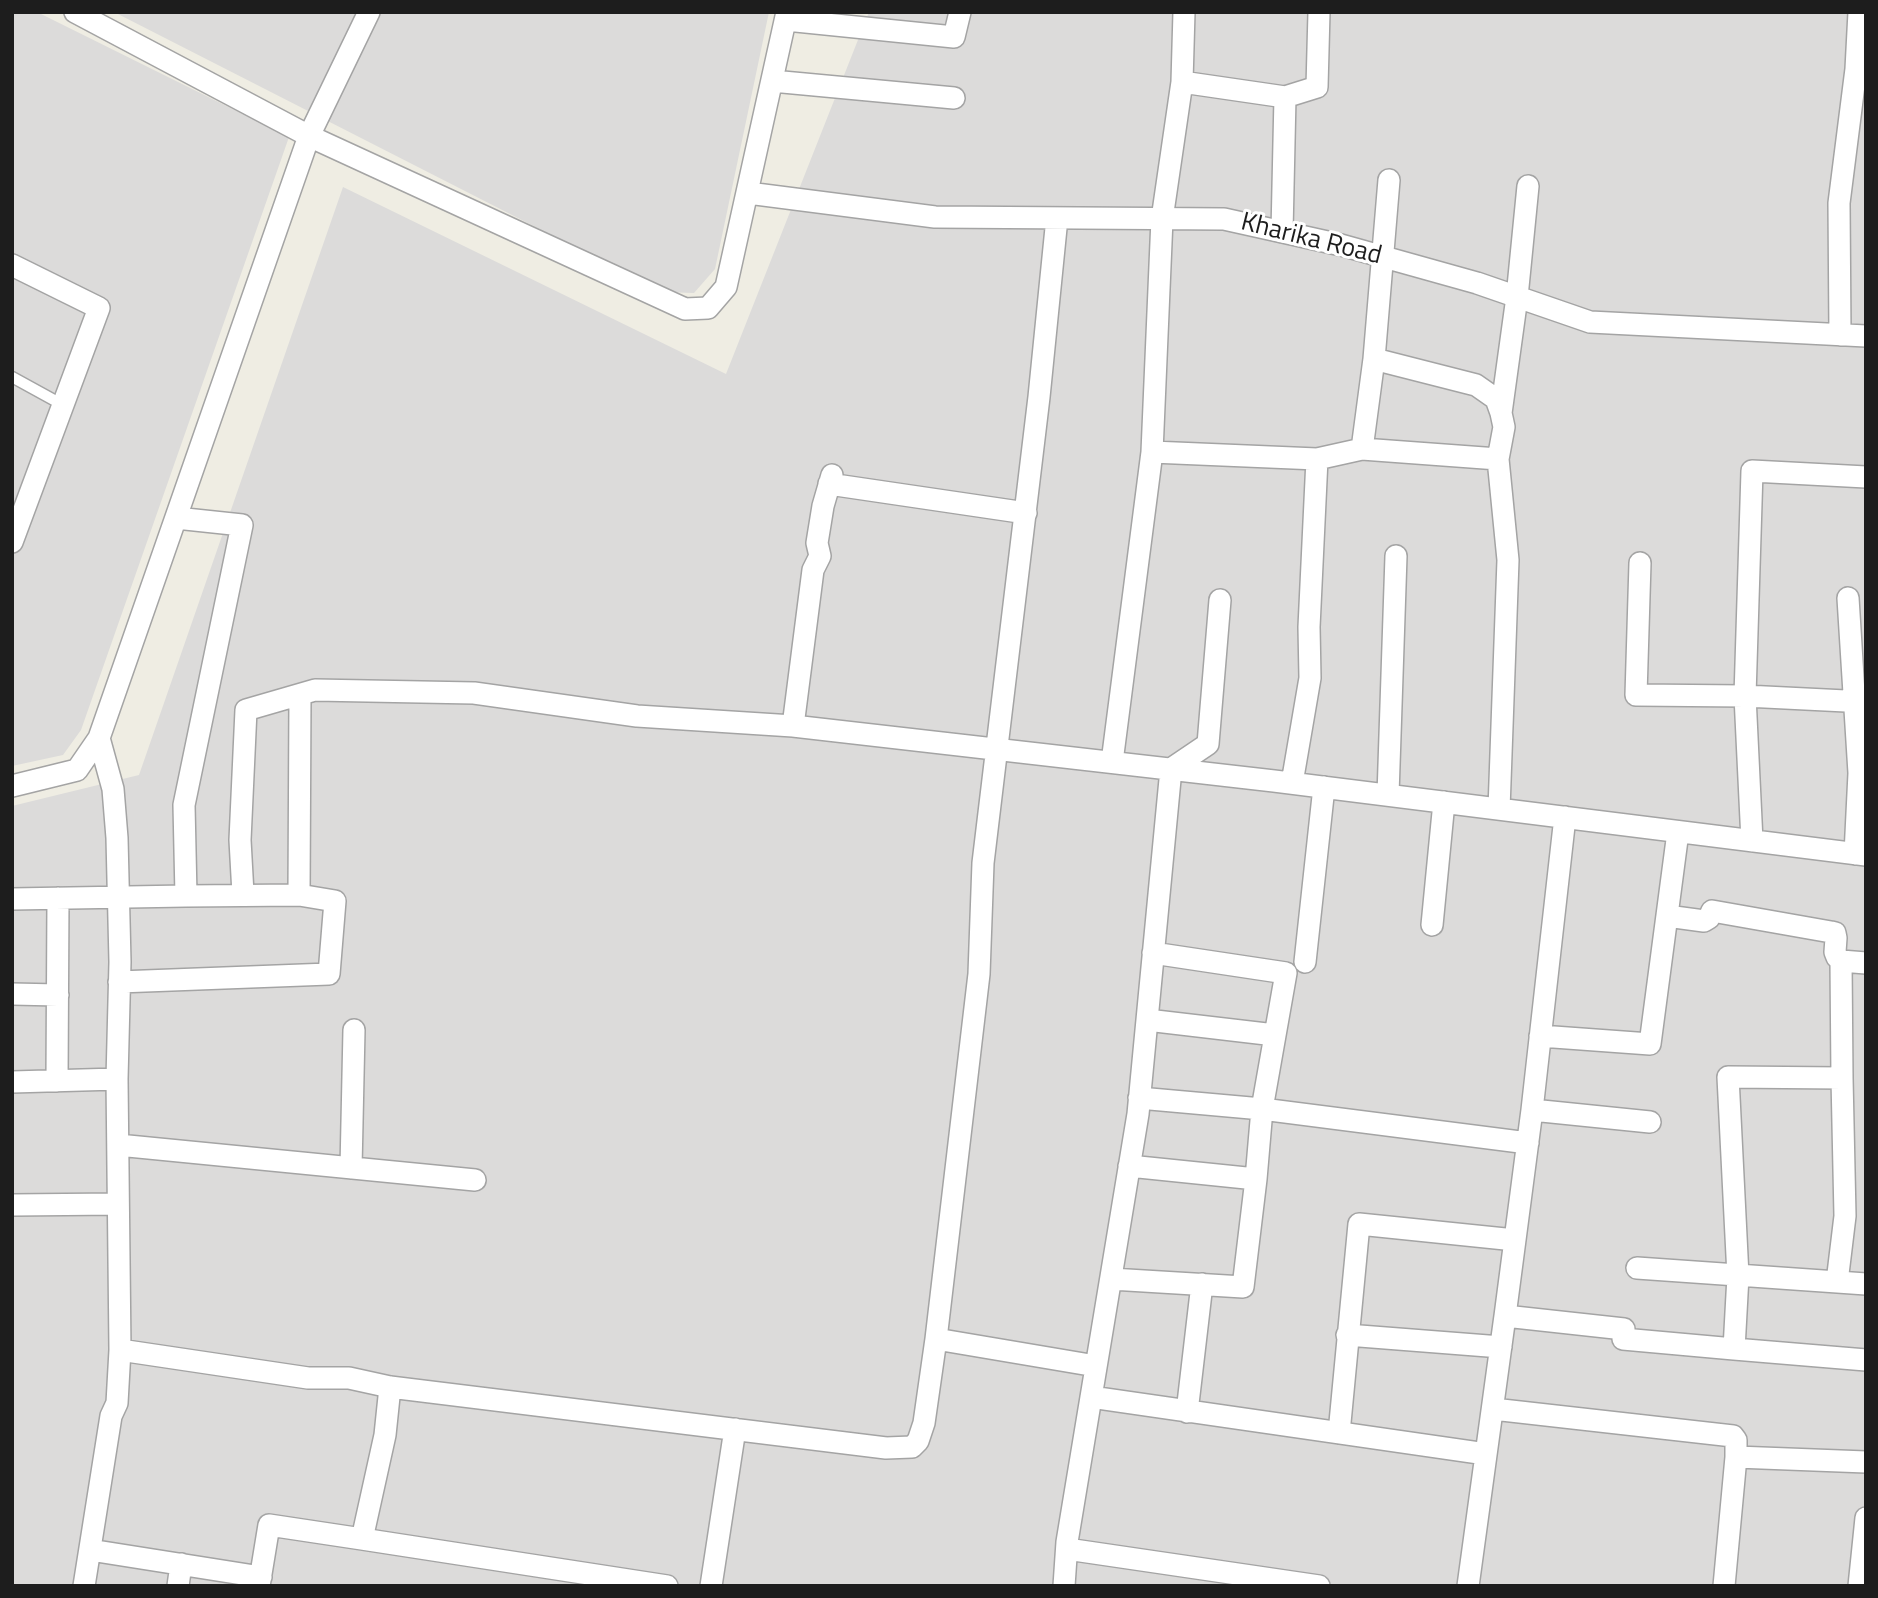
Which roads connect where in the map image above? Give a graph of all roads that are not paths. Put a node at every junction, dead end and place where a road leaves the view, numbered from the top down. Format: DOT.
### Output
graph roads {
  1 [pos="75,12"];
  2 [pos="369,12"];
  3 [pos="960,12"];
  4 [pos="1184,12"];
  5 [pos="1320,12"];
  6 [pos="1859,12"];
  7 [pos="786,16"];
  8 [pos="772,81"];
  9 [pos="1182,82"];
  10 [pos="1284,97"];
  11 [pos="954,98"];
  12 [pos="309,136"];
  13 [pos="1389,180"];
  14 [pos="1528,186"];
  15 [pos="748,192"];
  16 [pos="1057,218"];
  17 [pos="1162,219"];
  18 [pos="1282,232"];
  19 [pos="1383,257"];
  20 [pos="12,265"];
  21 [pos="1517,297"];
  22 [pos="1840,335"];
  23 [pos="1866,336"];
  24 [pos="1374,359"];
  25 [pos="12,377"];
  26 [pos="63,405"];
  27 [pos="1501,413"];
  28 [pos="1362,449"];
  29 [pos="1152,452"];
  30 [pos="1498,458"];
  31 [pos="1317,459"];
  32 [pos="1866,477"];
  33 [pos="1026,513"];
  34 [pos="176,518"];
  35 [pos="12,542"];
  36 [pos="1396,556"];
  37 [pos="1640,564"];
  38 [pos="1848,598"];
  39 [pos="1220,600"];
  40 [pos="300,695"];
  41 [pos="1745,696"];
  42 [pos="1861,702"];
  43 [pos="793,726"];
  44 [pos="99,738"];
  45 [pos="998,749"];
  46 [pos="1112,762"];
  47 [pos="1171,769"];
  48 [pos="1862,773"];
  49 [pos="1292,783"];
  50 [pos="12,786"];
  51 [pos="1324,787"];
  52 [pos="1388,795"];
  53 [pos="1444,802"];
  54 [pos="1499,809"];
  55 [pos="1565,817"];
  56 [pos="1678,832"];
  57 [pos="1752,841"];
  58 [pos="1861,855"];
  59 [pos="243,894"];
  60 [pos="299,895"];
  61 [pos="118,896"];
  62 [pos="186,896"];
  63 [pos="58,898"];
  64 [pos="12,899"];
  65 [pos="1667,916"];
  66 [pos="1432,925"];
  67 [pos="1153,953"];
  68 [pos="1841,961"];
  69 [pos="1305,962"];
  70 [pos="1866,963"];
  71 [pos="120,982"];
  72 [pos="12,994"];
  73 [pos="58,995"];
  74 [pos="1147,1020"];
  75 [pos="354,1030"];
  76 [pos="1275,1035"];
  77 [pos="1540,1035"];
  78 [pos="1842,1078"];
  79 [pos="117,1079"];
  80 [pos="57,1081"];
  81 [pos="12,1082"];
  82 [pos="1139,1098"];
  83 [pos="1262,1109"];
  84 [pos="1532,1110"];
  85 [pos="1650,1122"];
  86 [pos="1528,1143"];
  87 [pos="118,1145"];
  88 [pos="1129,1166"];
  89 [pos="351,1168"];
  90 [pos="1256,1179"];
  91 [pos="475,1180"];
  92 [pos="118,1204"];
  93 [pos="12,1205"];
  94 [pos="1515,1240"];
  95 [pos="1637,1268"];
  96 [pos="1738,1276"];
  97 [pos="1111,1279"];
  98 [pos="1837,1282"];
  99 [pos="1202,1284"];
  100 [pos="1866,1284"];
  101 [pos="1505,1315"];
  102 [pos="1347,1335"];
  103 [pos="936,1339"];
  104 [pos="1501,1347"];
  105 [pos="1734,1349"];
  106 [pos="120,1350"];
  107 [pos="1866,1360"];
  108 [pos="1096,1366"];
  109 [pos="390,1387"];
  110 [pos="1091,1397"];
  111 [pos="1493,1409"];
  112 [pos="1187,1412"];
  113 [pos="735,1429"];
  114 [pos="1339,1433"];
  115 [pos="1486,1454"];
  116 [pos="1736,1457"];
  117 [pos="1866,1462"];
  118 [pos="1866,1518"];
  119 [pos="362,1539"];
  120 [pos="1067,1549"];
  121 [pos="90,1550"];
  122 [pos="180,1575"];
  123 [pos="260,1581"];
  124 [pos="1257,1581"];
  125 [pos="84,1586"];
  126 [pos="667,1586"];
  127 [pos="711,1586"];
  128 [pos="1064,1586"];
  129 [pos="1319,1586"];
  130 [pos="1468,1586"];
  131 [pos="1724,1586"];
  132 [pos="1859,1586"];
  1 -- 12 [label="street"];
  2 -- 12 [label="street"];
  3 -- 7 [label="street"];
  4 -- 9 [label="street"];
  5 -- 10 [label="street"];
  6 -- 22 [label="street"];
  7 -- 8 [label="street"];
  8 -- 11 [label="street"];
  8 -- 15 [label="street"];
  9 -- 10 [label="street"];
  9 -- 17 [label="street"];
  10 -- 18 [label="street"];
  12 -- 15 [label="street"];
  12 -- 34 [label="street"];
  13 -- 19 [label="street"];
  14 -- 21 [label="street"];
  15 -- 16 [label="street, Kharika Road"];
  16 -- 17 [label="street, Kharika Road"];
  16 -- 33 [label="street"];
  17 -- 18 [label="street, Kharika Road"];
  17 -- 29 [label="street"];
  18 -- 19 [label="street, Kharika Road"];
  19 -- 21 [label="street, Kharika Road"];
  19 -- 24 [label="street"];
  20 -- 26 [label="street"];
  21 -- 22 [label="street, Kharika Road"];
  21 -- 27 [label="street"];
  22 -- 23 [label="street, Kharika Road"];
  24 -- 27 [label="street"];
  24 -- 28 [label="street"];
  25 -- 26 [label="lane"];
  26 -- 35 [label="street"];
  27 -- 30 [label="street"];
  28 -- 30 [label="street"];
  28 -- 31 [label="street"];
  29 -- 31 [label="street"];
  29 -- 46 [label="street"];
  30 -- 54 [label="street"];
  31 -- 49 [label="street"];
  32 -- 41 [label="street"];
  33 -- 43 [label="street"];
  33 -- 45 [label="street"];
  34 -- 44 [label="street"];
  34 -- 62 [label="street"];
  36 -- 52 [label="street"];
  37 -- 41 [label="street"];
  38 -- 42 [label="street"];
  39 -- 47 [label="street"];
  40 -- 43 [label="street"];
  40 -- 59 [label="street"];
  40 -- 60 [label="street"];
  41 -- 42 [label="street"];
  41 -- 57 [label="street"];
  42 -- 48 [label="street"];
  43 -- 45 [label="street"];
  44 -- 50 [label="street"];
  44 -- 61 [label="street"];
  45 -- 46 [label="street"];
  45 -- 103 [label="street"];
  46 -- 47 [label="street"];
  47 -- 49 [label="street"];
  47 -- 67 [label="street"];
  48 -- 58 [label="street"];
  49 -- 51 [label="street"];
  51 -- 52 [label="street"];
  51 -- 69 [label="street"];
  52 -- 53 [label="street"];
  53 -- 54 [label="street"];
  53 -- 66 [label="street"];
  54 -- 55 [label="street"];
  55 -- 56 [label="street"];
  55 -- 77 [label="street"];
  56 -- 57 [label="street"];
  56 -- 65 [label="street"];
  57 -- 58 [label="street"];
  59 -- 60 [label="street"];
  59 -- 62 [label="street"];
  60 -- 71 [label="street"];
  61 -- 62 [label="street"];
  61 -- 63 [label="street"];
  61 -- 71 [label="street"];
  63 -- 64 [label="street"];
  63 -- 73 [label="street"];
  65 -- 68 [label="street"];
  65 -- 77 [label="street"];
  67 -- 74 [label="street"];
  67 -- 76 [label="street"];
  68 -- 70 [label="street"];
  68 -- 78 [label="street"];
  71 -- 79 [label="street"];
  72 -- 73 [label="street"];
  73 -- 80 [label="street"];
  74 -- 76 [label="street"];
  74 -- 82 [label="street"];
  75 -- 89 [label="street"];
  76 -- 83 [label="street"];
  77 -- 84 [label="street"];
  78 -- 96 [label="street"];
  78 -- 98 [label="street"];
  79 -- 80 [label="street"];
  79 -- 87 [label="street"];
  80 -- 81 [label="street"];
  82 -- 83 [label="street"];
  82 -- 88 [label="street"];
  83 -- 86 [label="street"];
  83 -- 90 [label="street"];
  84 -- 85 [label="street"];
  84 -- 86 [label="street"];
  86 -- 94 [label="street"];
  87 -- 89 [label="street"];
  87 -- 92 [label="street"];
  88 -- 90 [label="street"];
  88 -- 97 [label="street"];
  89 -- 91 [label="street"];
  90 -- 99 [label="street"];
  92 -- 93 [label="street"];
  92 -- 106 [label="street"];
  94 -- 101 [label="street"];
  94 -- 102 [label="street"];
  95 -- 96 [label="street"];
  96 -- 98 [label="street"];
  96 -- 105 [label="street"];
  97 -- 99 [label="street"];
  97 -- 108 [label="street"];
  98 -- 100 [label="street"];
  99 -- 112 [label="street"];
  101 -- 104 [label="street"];
  101 -- 105 [label="street"];
  102 -- 104 [label="street"];
  102 -- 114 [label="street"];
  103 -- 108 [label="street"];
  103 -- 113 [label="street"];
  104 -- 111 [label="street"];
  105 -- 107 [label="street"];
  106 -- 109 [label="street"];
  106 -- 121 [label="street"];
  108 -- 110 [label="street"];
  109 -- 113 [label="street"];
  109 -- 119 [label="street"];
  110 -- 112 [label="street"];
  110 -- 120 [label="street"];
  111 -- 115 [label="street"];
  111 -- 116 [label="street"];
  112 -- 114 [label="street"];
  113 -- 127 [label="street"];
  114 -- 115 [label="street"];
  115 -- 130 [label="street"];
  116 -- 117 [label="street"];
  116 -- 131 [label="street"];
  118 -- 132 [label="street"];
  119 -- 123 [label="street"];
  119 -- 126 [label="street"];
  120 -- 124 [label="street"];
  120 -- 128 [label="street"];
  121 -- 122 [label="street"];
  121 -- 125 [label="street"];
  122 -- 123 [label="street"];
  124 -- 129 [label="street"];
}
